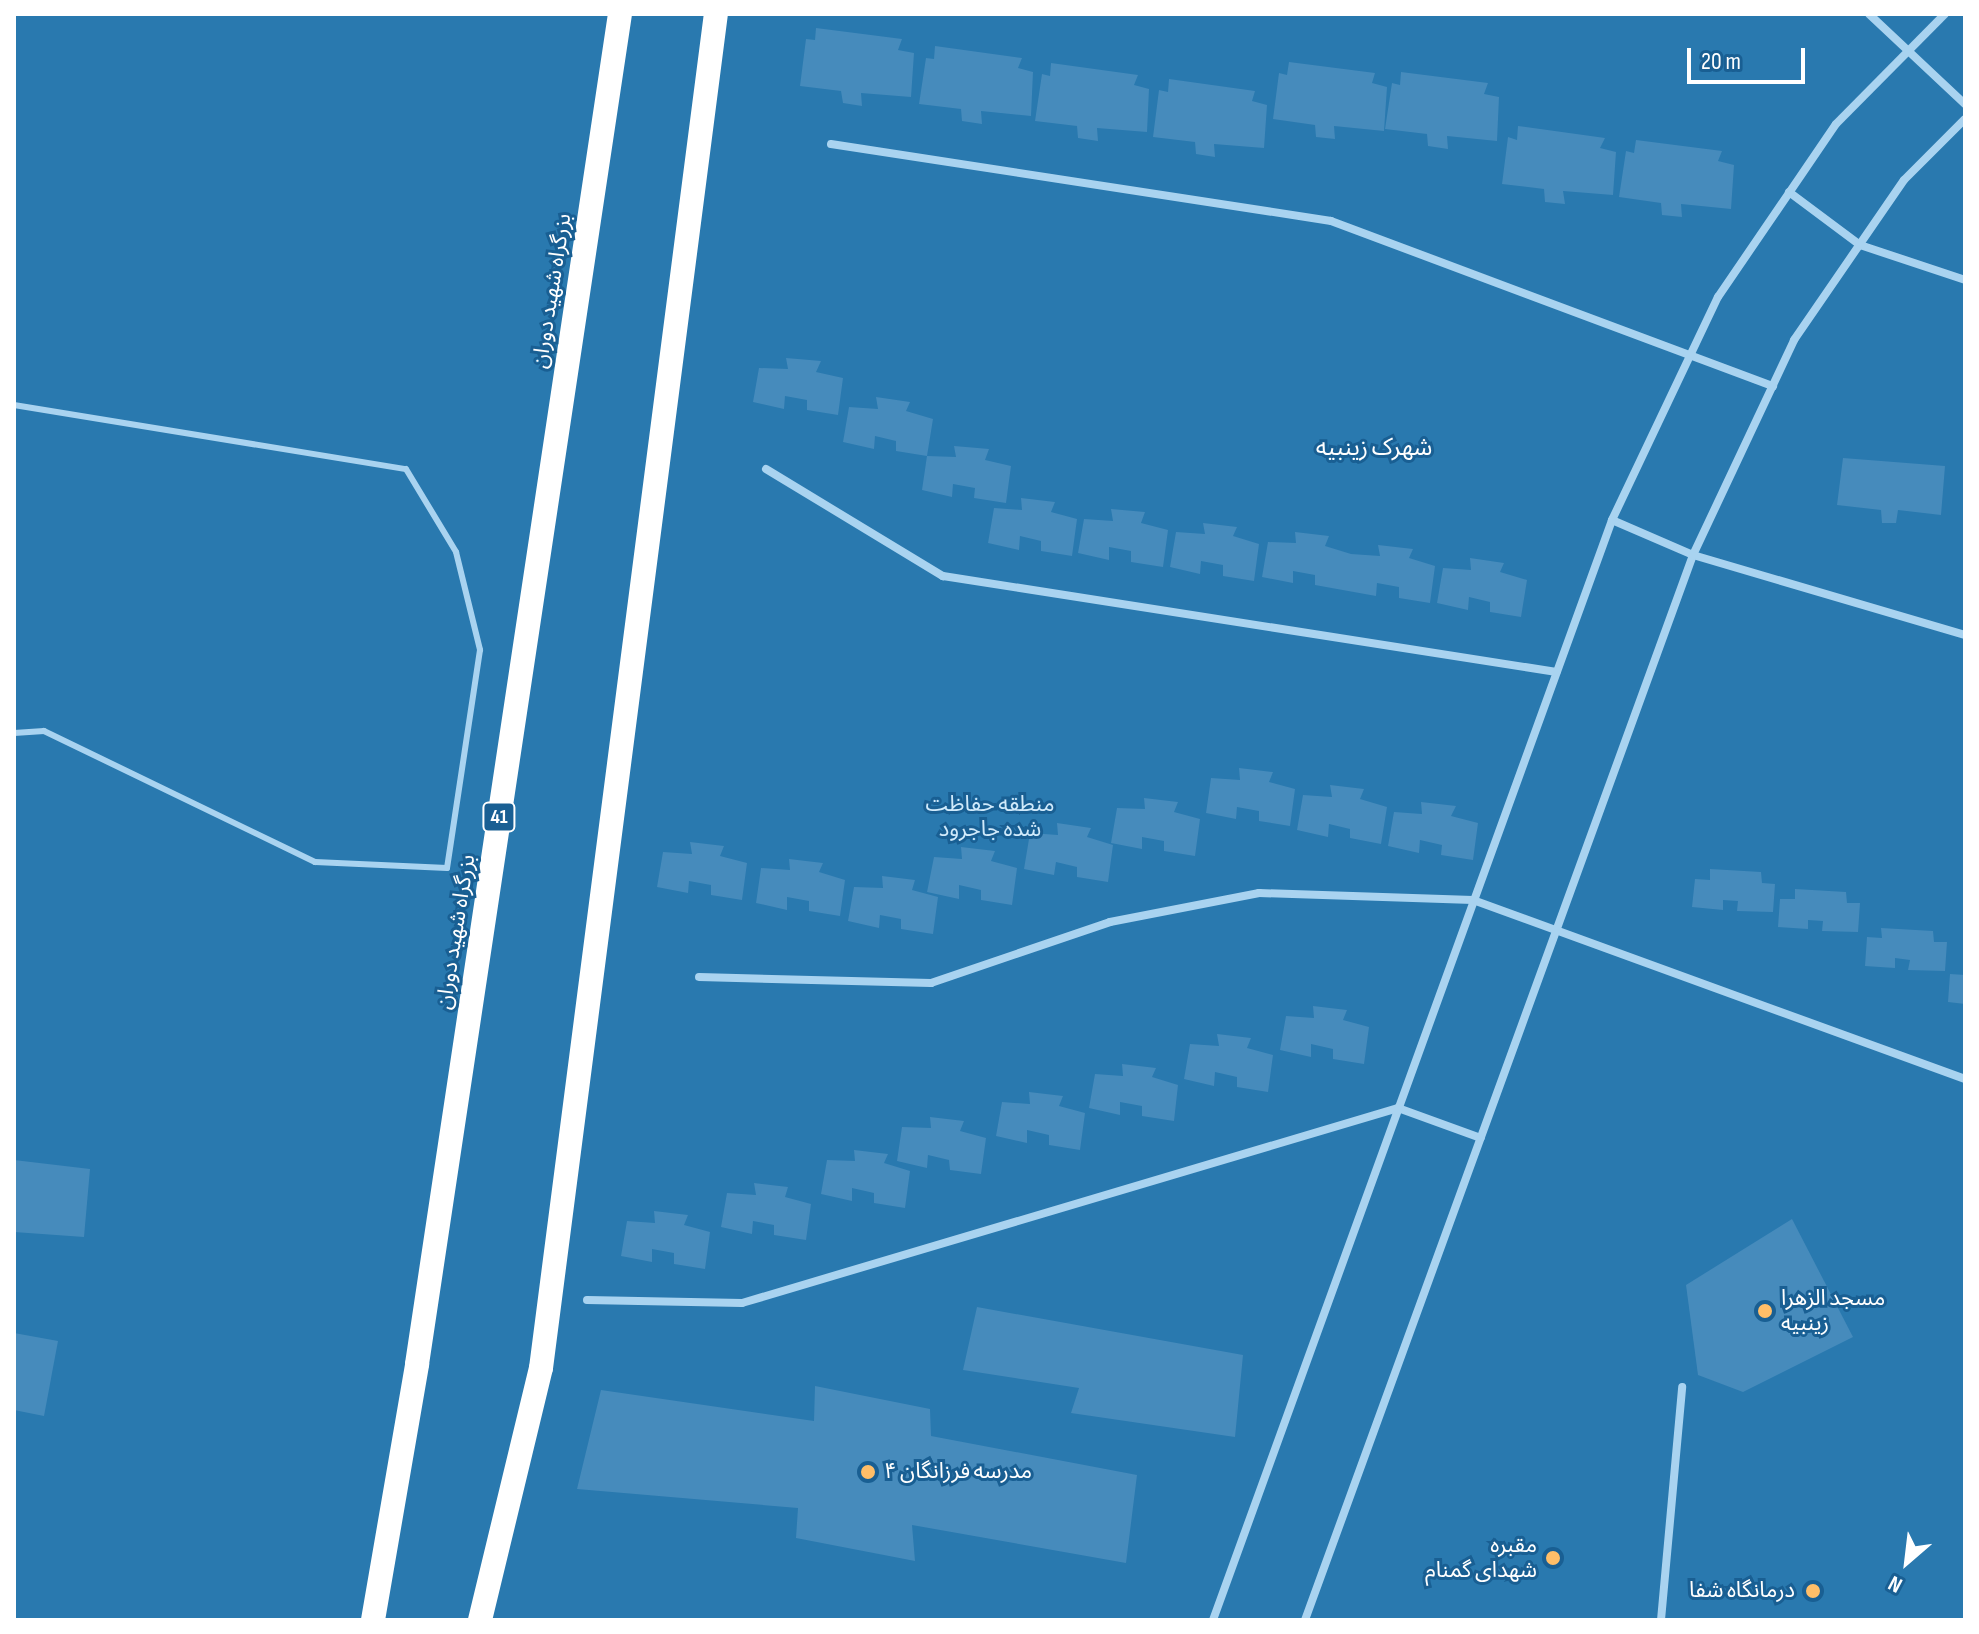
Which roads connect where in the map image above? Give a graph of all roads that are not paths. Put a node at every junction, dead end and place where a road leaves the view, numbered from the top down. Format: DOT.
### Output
graph roads {
  1 [pos="620,14"];
  2 [pos="716,14"];
  3 [pos="1869,14"];
  4 [pos="1945,14"];
  5 [pos="1909,49"];
  6 [pos="1965,104"];
  7 [pos="1965,119"];
  8 [pos="831,144"];
  9 [pos="1789,192"];
  10 [pos="1860,245"];
  11 [pos="1965,280"];
  12 [pos="1690,355"];
  13 [pos="1773,386"];
  14 [pos="14,405"];
  15 [pos="766,469"];
  16 [pos="1612,520"];
  17 [pos="1693,555"];
  18 [pos="1965,635"];
  19 [pos="1557,672"];
  20 [pos="14,733"];
  21 [pos="1473,900"];
  22 [pos="1557,930"];
  23 [pos="699,977"];
  24 [pos="1965,1079"];
  25 [pos="1398,1108"];
  26 [pos="1481,1138"];
  27 [pos="587,1300"];
  28 [pos="1682,1387"];
  29 [pos="373,1620"];
  30 [pos="480,1620"];
  31 [pos="1213,1620"];
  32 [pos="1305,1620"];
  33 [pos="1661,1620"];
  1 -- 29 [label="highway, بزرگراه شهید دوران / 41"];
  2 -- 30 [label="highway"];
  3 -- 5 [label="street"];
  4 -- 5 [label="street"];
  5 -- 6 [label="street"];
  5 -- 9 [label="street"];
  7 -- 10 [label="street"];
  8 -- 12 [label="street"];
  9 -- 10 [label="street"];
  9 -- 12 [label="street"];
  10 -- 11 [label="street"];
  10 -- 13 [label="street"];
  12 -- 13 [label="street"];
  12 -- 16 [label="street"];
  13 -- 17 [label="street"];
  14 -- 20 [label="lane"];
  15 -- 19 [label="street"];
  16 -- 17 [label="street"];
  16 -- 19 [label="street"];
  17 -- 18 [label="street"];
  17 -- 22 [label="street"];
  19 -- 21 [label="street"];
  21 -- 22 [label="street"];
  21 -- 23 [label="street"];
  21 -- 25 [label="street"];
  22 -- 24 [label="street"];
  22 -- 26 [label="street"];
  25 -- 26 [label="street"];
  25 -- 27 [label="street"];
  25 -- 31 [label="street"];
  26 -- 32 [label="street"];
  28 -- 33 [label="street"];
}
